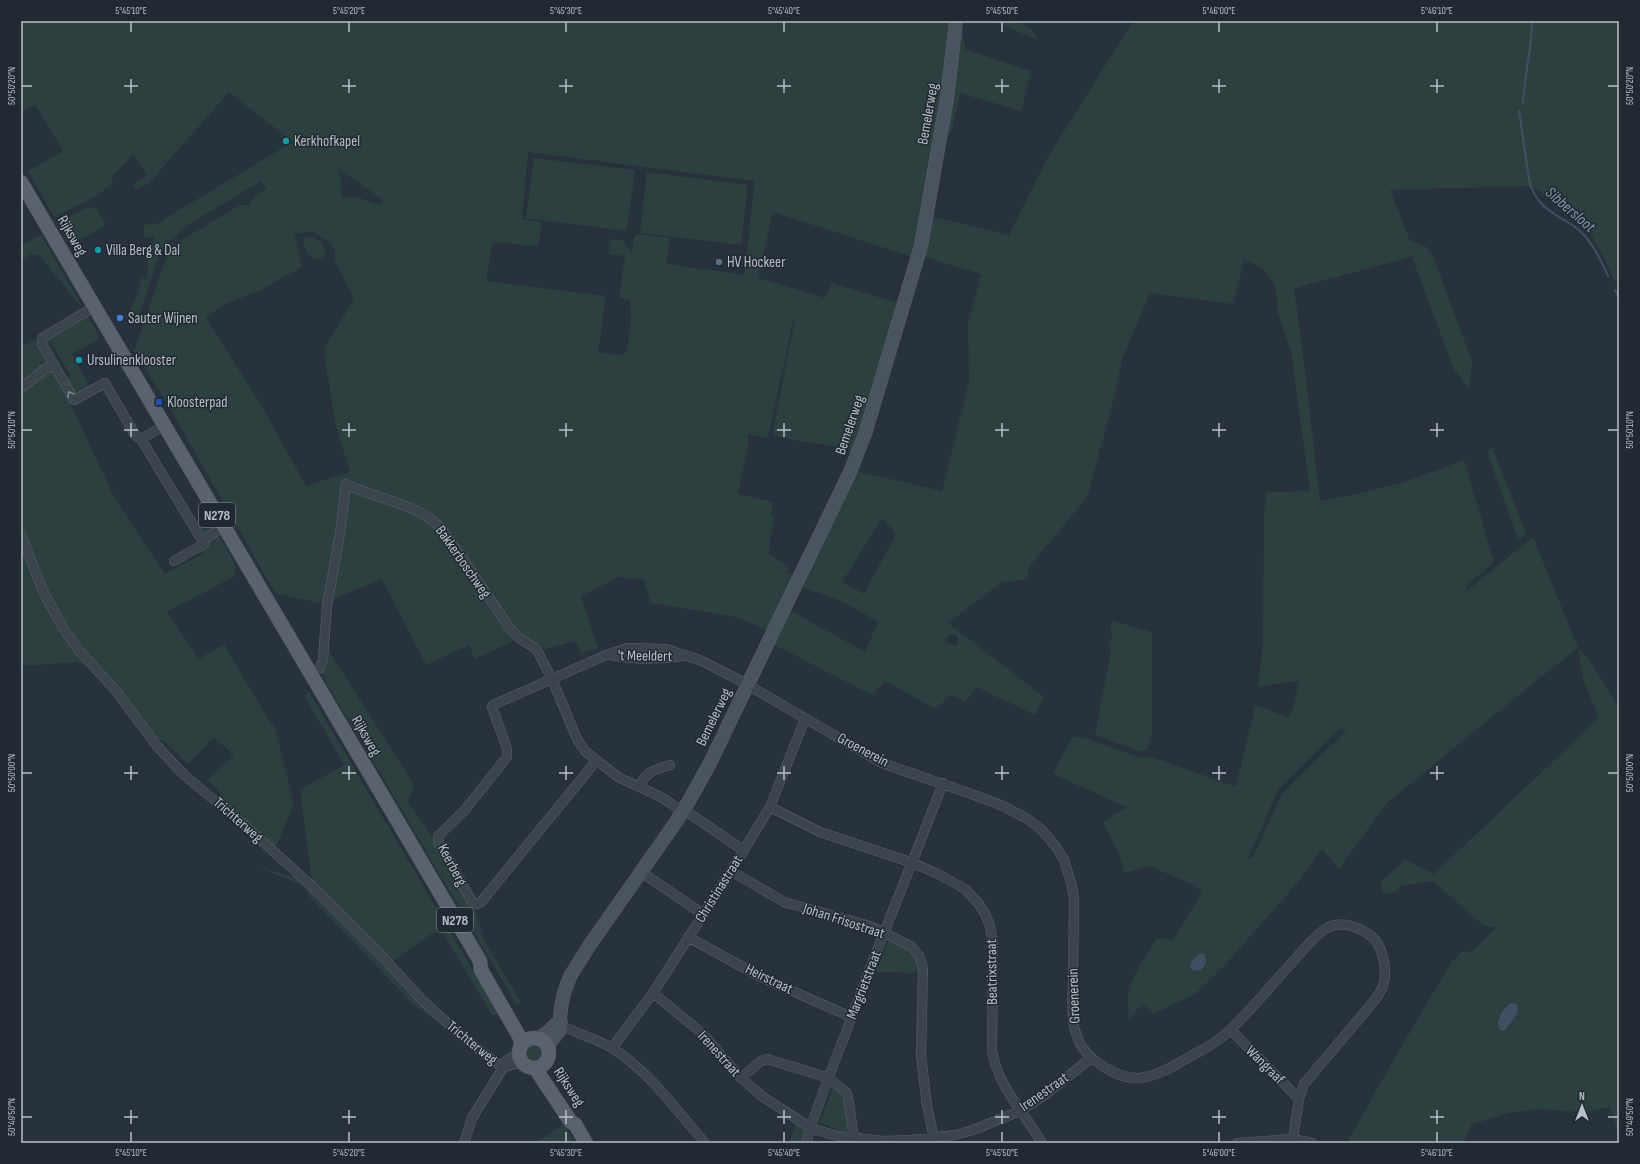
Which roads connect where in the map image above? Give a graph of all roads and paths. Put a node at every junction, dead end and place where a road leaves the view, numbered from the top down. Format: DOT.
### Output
graph roads {
  1 [pos="956,21"];
  2 [pos="21,182"];
  3 [pos="94,307"];
  4 [pos="54,364"];
  5 [pos="21,388"];
  6 [pos="164,426"];
  7 [pos="141,439"];
  8 [pos="224,527"];
  9 [pos="21,535"];
  10 [pos="202,540"];
  11 [pos="174,561"];
  12 [pos="311,674"];
  13 [pos="552,679"];
  14 [pos="748,684"];
  15 [pos="805,719"];
  16 [pos="596,761"];
  17 [pos="670,765"];
  18 [pos="943,783"];
  19 [pos="639,786"];
  20 [pos="770,807"];
  21 [pos="683,810"];
  22 [pos="743,850"];
  23 [pos="913,863"];
  24 [pos="731,871"];
  25 [pos="641,872"];
  26 [pos="703,914"];
  27 [pos="883,932"];
  28 [pos="688,937"];
  29 [pos="653,993"];
  30 [pos="851,1018"];
  31 [pos="559,1023"];
  32 [pos="1230,1030"];
  33 [pos="612,1048"];
  34 [pos="533,1052"];
  35 [pos="1091,1058"];
  36 [pos="503,1068"];
  37 [pos="741,1078"];
  38 [pos="828,1078"];
  39 [pos="1299,1099"];
  40 [pos="1020,1110"];
  41 [pos="810,1128"];
  42 [pos="854,1138"];
  43 [pos="934,1138"];
  44 [pos="1293,1139"];
  45 [pos="464,1143"];
  46 [pos="586,1143"];
  47 [pos="705,1143"];
  48 [pos="806,1143"];
  49 [pos="1042,1143"];
  50 [pos="1237,1143"];
  51 [pos="1312,1143"];
  1 -- 14 [label="street, Bemelerweg"];
  2 -- 3 [label="main road, Rijksweg / N278"];
  3 -- 4 [label="street"];
  3 -- 6 [label="main road, Rijksweg / N278"];
  4 -- 5 [label="street"];
  7 -- 4 [label="street, one-way"];
  6 -- 7 [label="street"];
  6 -- 8 [label="main road, Rijksweg / N278"];
  7 -- 10 [label="street"];
  8 -- 10 [label="street"];
  8 -- 12 [label="main road, Rijksweg / N278"];
  9 -- 36 [label="street, Trichterweg"];
  10 -- 11 [label="street"];
  12 -- 13 [label="street, Bakkerboschweg"];
  12 -- 34 [label="main road, Rijksweg / N278"];
  13 -- 14 [label="street, 't Meeldert"];
  13 -- 16 [label="street, Bakkerboschweg"];
  13 -- 16 [label="street, Keerberg"];
  14 -- 15 [label="street, Groenerein"];
  14 -- 21 [label="street, Bemelerweg"];
  15 -- 18 [label="street, Groenerein"];
  15 -- 20 [label="street, Christinastraat"];
  16 -- 19 [label="street, Bakkerboschweg"];
  17 -- 19 [label="street"];
  18 -- 23 [label="street, Margrietstraat"];
  18 -- 35 [label="street, Groenerein"];
  19 -- 21 [label="street, Bakkerboschweg"];
  20 -- 22 [label="street, Christinastraat"];
  20 -- 23 [label="street, Beatrixstraat"];
  21 -- 22 [label="street"];
  21 -- 25 [label="street, Bemelerweg"];
  22 -- 24 [label="street, Christinastraat"];
  23 -- 27 [label="street, Margrietstraat"];
  23 -- 40 [label="street, Beatrixstraat"];
  24 -- 26 [label="street, Christinastraat"];
  24 -- 27 [label="street, Johan Frisostraat"];
  25 -- 26 [label="street"];
  25 -- 31 [label="street, Bemelerweg"];
  26 -- 28 [label="street, Christinastraat"];
  27 -- 30 [label="street, Margrietstraat"];
  27 -- 43 [label="street, Johan Frisostraat"];
  28 -- 29 [label="street, Christinastraat"];
  28 -- 30 [label="street, Heirstraat"];
  29 -- 33 [label="street, Christinastraat"];
  29 -- 37 [label="street, Irenestraat"];
  30 -- 38 [label="street, Margrietstraat"];
  31 -- 33 [label="street"];
  31 -- 34 [label="street, Bemelerweg"];
  32 -- 35 [label="street, Groenerein"];
  32 -- 39 [label="street, Wangraaf"];
  32 -- 39 [label="street, Groenerein"];
  33 -- 47 [label="street"];
  34 -- 36 [label="street"];
  34 -- 46 [label="main road, Rijksweg / N278"];
  35 -- 40 [label="street, Irenestraat"];
  36 -- 45 [label="street"];
  37 -- 38 [label="street"];
  37 -- 41 [label="street, Irenestraat"];
  38 -- 41 [label="street, Margrietstraat"];
  38 -- 42 [label="street"];
  39 -- 44 [label="street, Groenerein"];
  40 -- 43 [label="street, Irenestraat"];
  40 -- 49 [label="street, Beatrixstraat"];
  41 -- 42 [label="street, Irenestraat"];
  41 -- 48 [label="street, Margrietstraat"];
  42 -- 43 [label="street, Irenestraat"];
  44 -- 50 [label="street"];
  44 -- 51 [label="street"];
}
